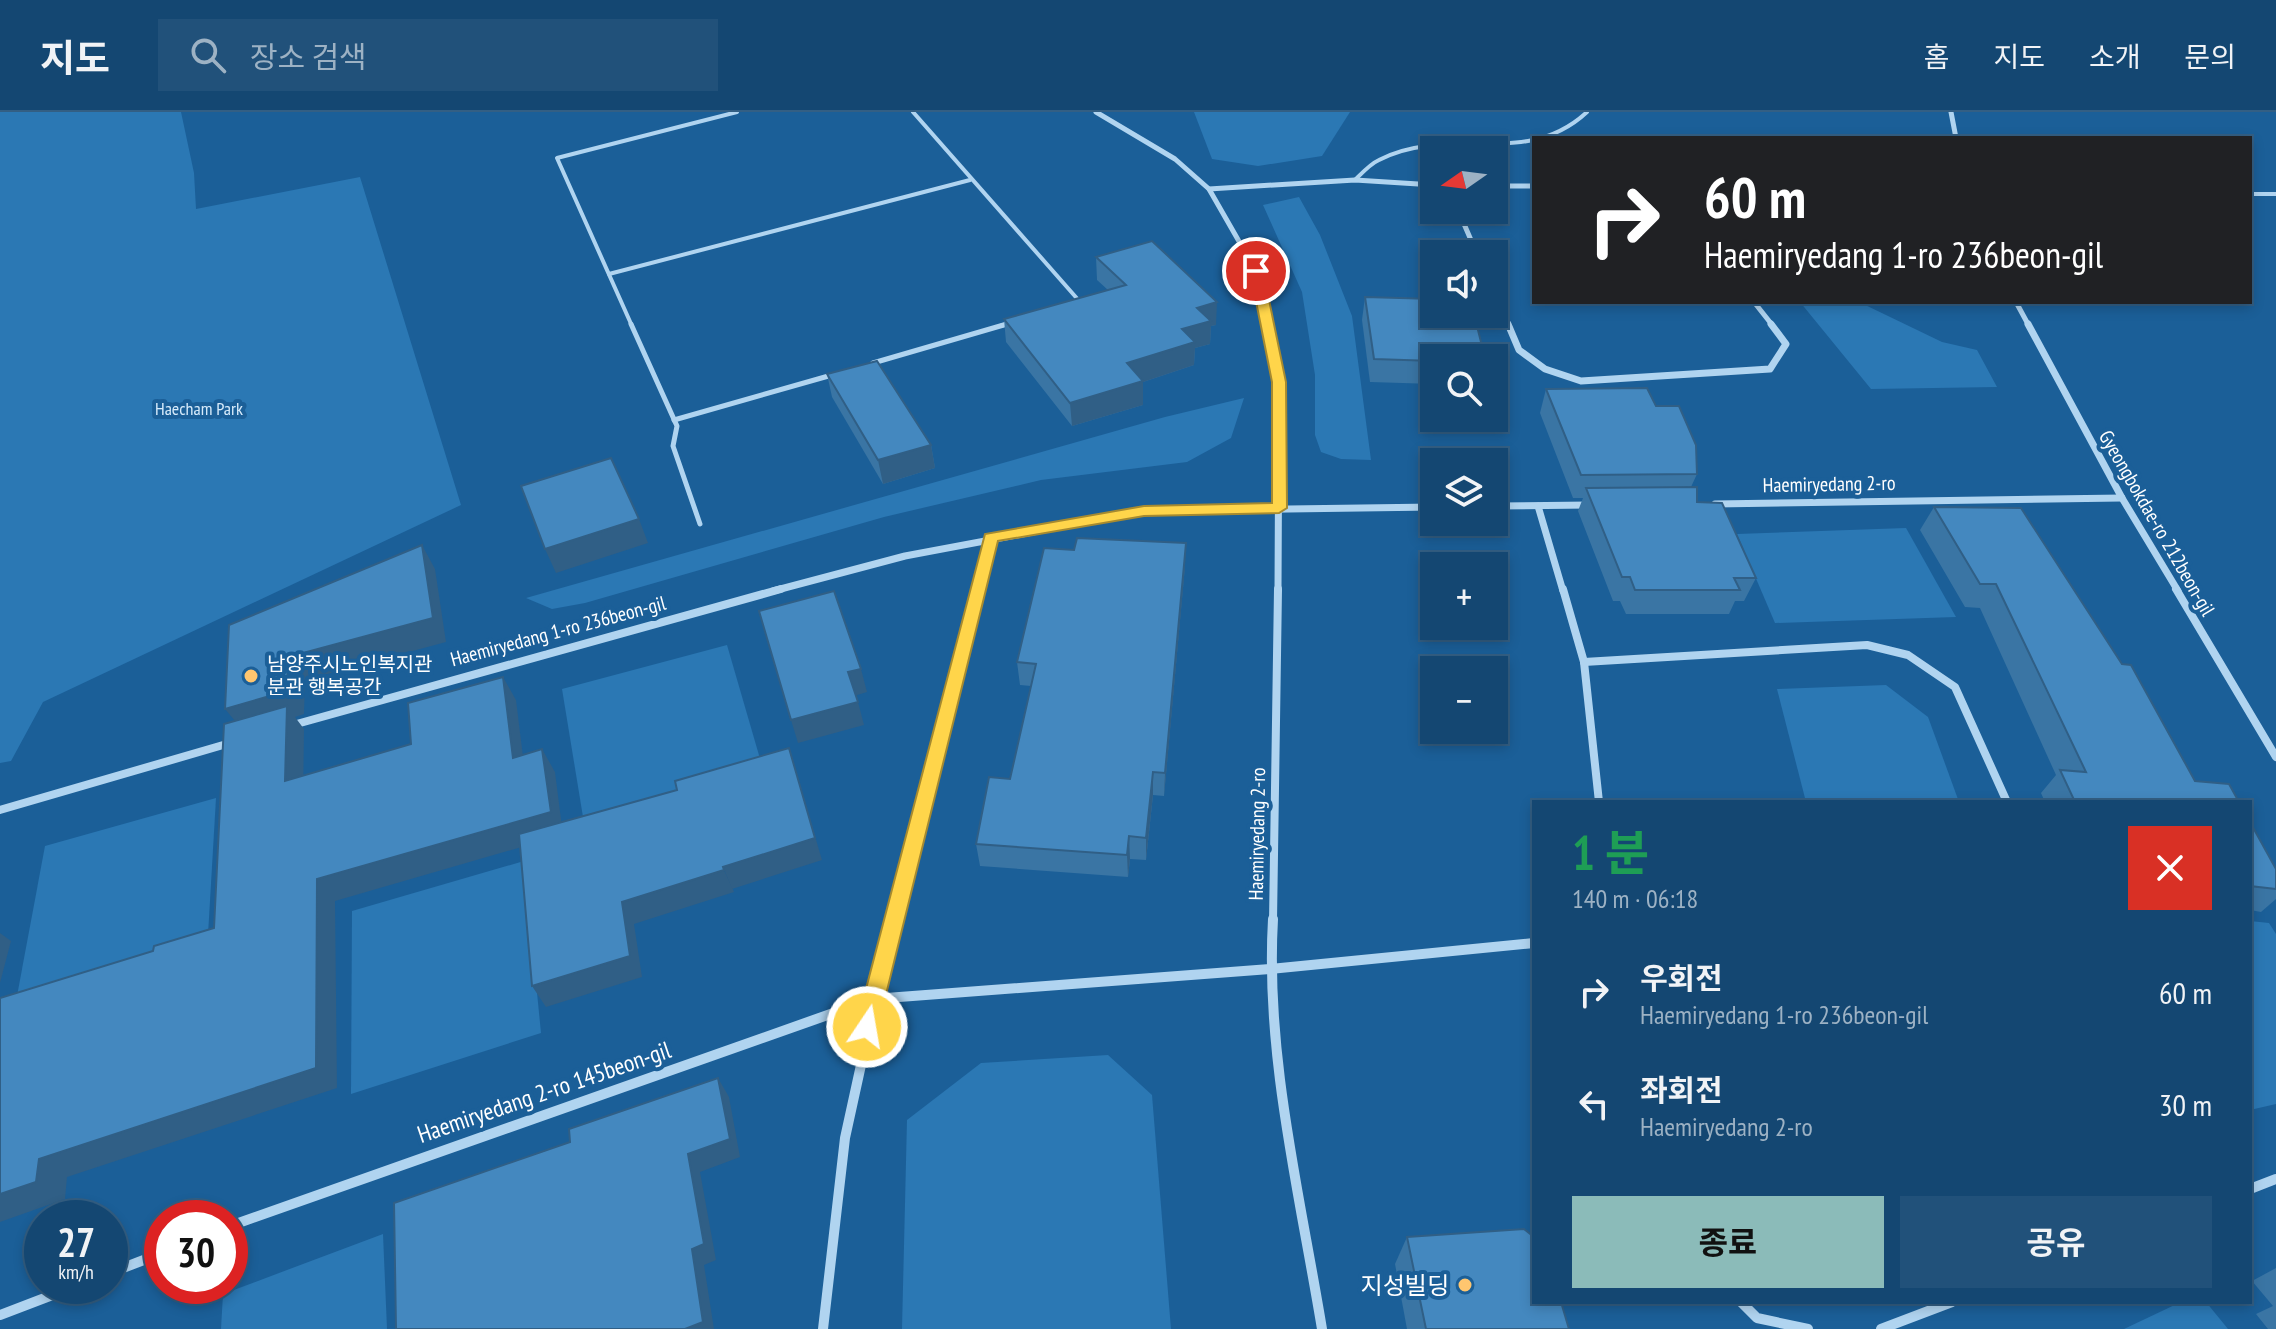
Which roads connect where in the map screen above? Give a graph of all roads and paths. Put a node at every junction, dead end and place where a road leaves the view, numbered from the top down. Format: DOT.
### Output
graph roads {
  1 [pos="737,112"];
  2 [pos="913,112"];
  3 [pos="1096,112"];
  4 [pos="1587,112"];
  5 [pos="1951,112"];
  6 [pos="1557,136"];
  7 [pos="1956,136"];
  8 [pos="1532,138"];
  9 [pos="970,180"];
  10 [pos="1355,180"];
  11 [pos="1420,184"];
  12 [pos="1508,186"];
  13 [pos="1532,186"];
  14 [pos="1209,189"];
  15 [pos="2252,194"];
  16 [pos="2276,194"];
  17 [pos="609,274"];
  18 [pos="1756,304"];
  19 [pos="2017,304"];
  20 [pos="1067,307"];
  21 [pos="1022,320"];
  22 [pos="1508,324"];
  23 [pos="871,364"];
  24 [pos="840,372"];
  25 [pos="674,420"];
  26 [pos="2122,498"];
  27 [pos="1711,504"];
  28 [pos="1601,505"];
  29 [pos="1508,506"];
  30 [pos="1538,506"];
  31 [pos="1420,507"];
  32 [pos="1279,508"];
  33 [pos="700,524"];
  34 [pos="991,537"];
  35 [pos="1584,662"];
  36 [pos="290,726"];
  37 [pos="244,739"];
  38 [pos="2276,757"];
  39 [pos="1599,800"];
  40 [pos="2006,800"];
  41 [pos="0,810"];
  42 [pos="1532,943"];
  43 [pos="1270,969"];
  44 [pos="873,999"];
  45 [pos="2276,1179"];
  46 [pos="2252,1188"];
  47 [pos="248,1220"];
  48 [pos="29,1304"];
  49 [pos="1743,1304"];
  50 [pos="1947,1304"];
  51 [pos="0,1315"];
  52 [pos="823,1329"];
  53 [pos="1322,1329"];
  54 [pos="1808,1329"];
  55 [pos="1881,1329"];
  1 -- 17 [label="lane"];
  2 -- 9 [label="lane"];
  3 -- 14 [label="street, Haemiryedang 2-ro"];
  4 -- 6 [label="lane"];
  5 -- 7 [label="street"];
  8 -- 10 [label="lane"];
  9 -- 17 [label="lane"];
  9 -- 20 [label="lane"];
  10 -- 11 [label="street"];
  10 -- 14 [label="street"];
  12 -- 13 [label="street"];
  14 -- 32 [label="street, Haemiryedang 2-ro"];
  15 -- 16 [label="lane"];
  17 -- 25 [label="lane"];
  18 -- 22 [label="street"];
  19 -- 26 [label="street, Gyeongbokdae-ro 212beon-gil"];
  21 -- 23 [label="lane"];
  24 -- 25 [label="lane"];
  25 -- 33 [label="lane"];
  26 -- 27 [label="street, Haemiryedang 2-ro"];
  26 -- 38 [label="street, Gyeongbokdae-ro 212beon-gil"];
  28 -- 30 [label="street"];
  29 -- 30 [label="street"];
  30 -- 35 [label="street"];
  31 -- 32 [label="street"];
  32 -- 34 [label="street, Haemiryedang 1-ro 236beon-gil"];
  32 -- 43 [label="street, Haemiryedang 2-ro"];
  34 -- 36 [label="street, Haemiryedang 1-ro 236beon-gil"];
  34 -- 44 [label="street"];
  35 -- 39 [label="street"];
  35 -- 40 [label="street"];
  37 -- 41 [label="street"];
  42 -- 43 [label="street"];
  43 -- 44 [label="street, Haemiryedang 2-ro 145beon-gil"];
  43 -- 53 [label="street, Haemiryedang 2-ro"];
  44 -- 47 [label="street, Haemiryedang 2-ro 145beon-gil"];
  44 -- 52 [label="street"];
  45 -- 46 [label="street"];
  48 -- 51 [label="street"];
  49 -- 54 [label="street"];
  50 -- 55 [label="street"];
}
